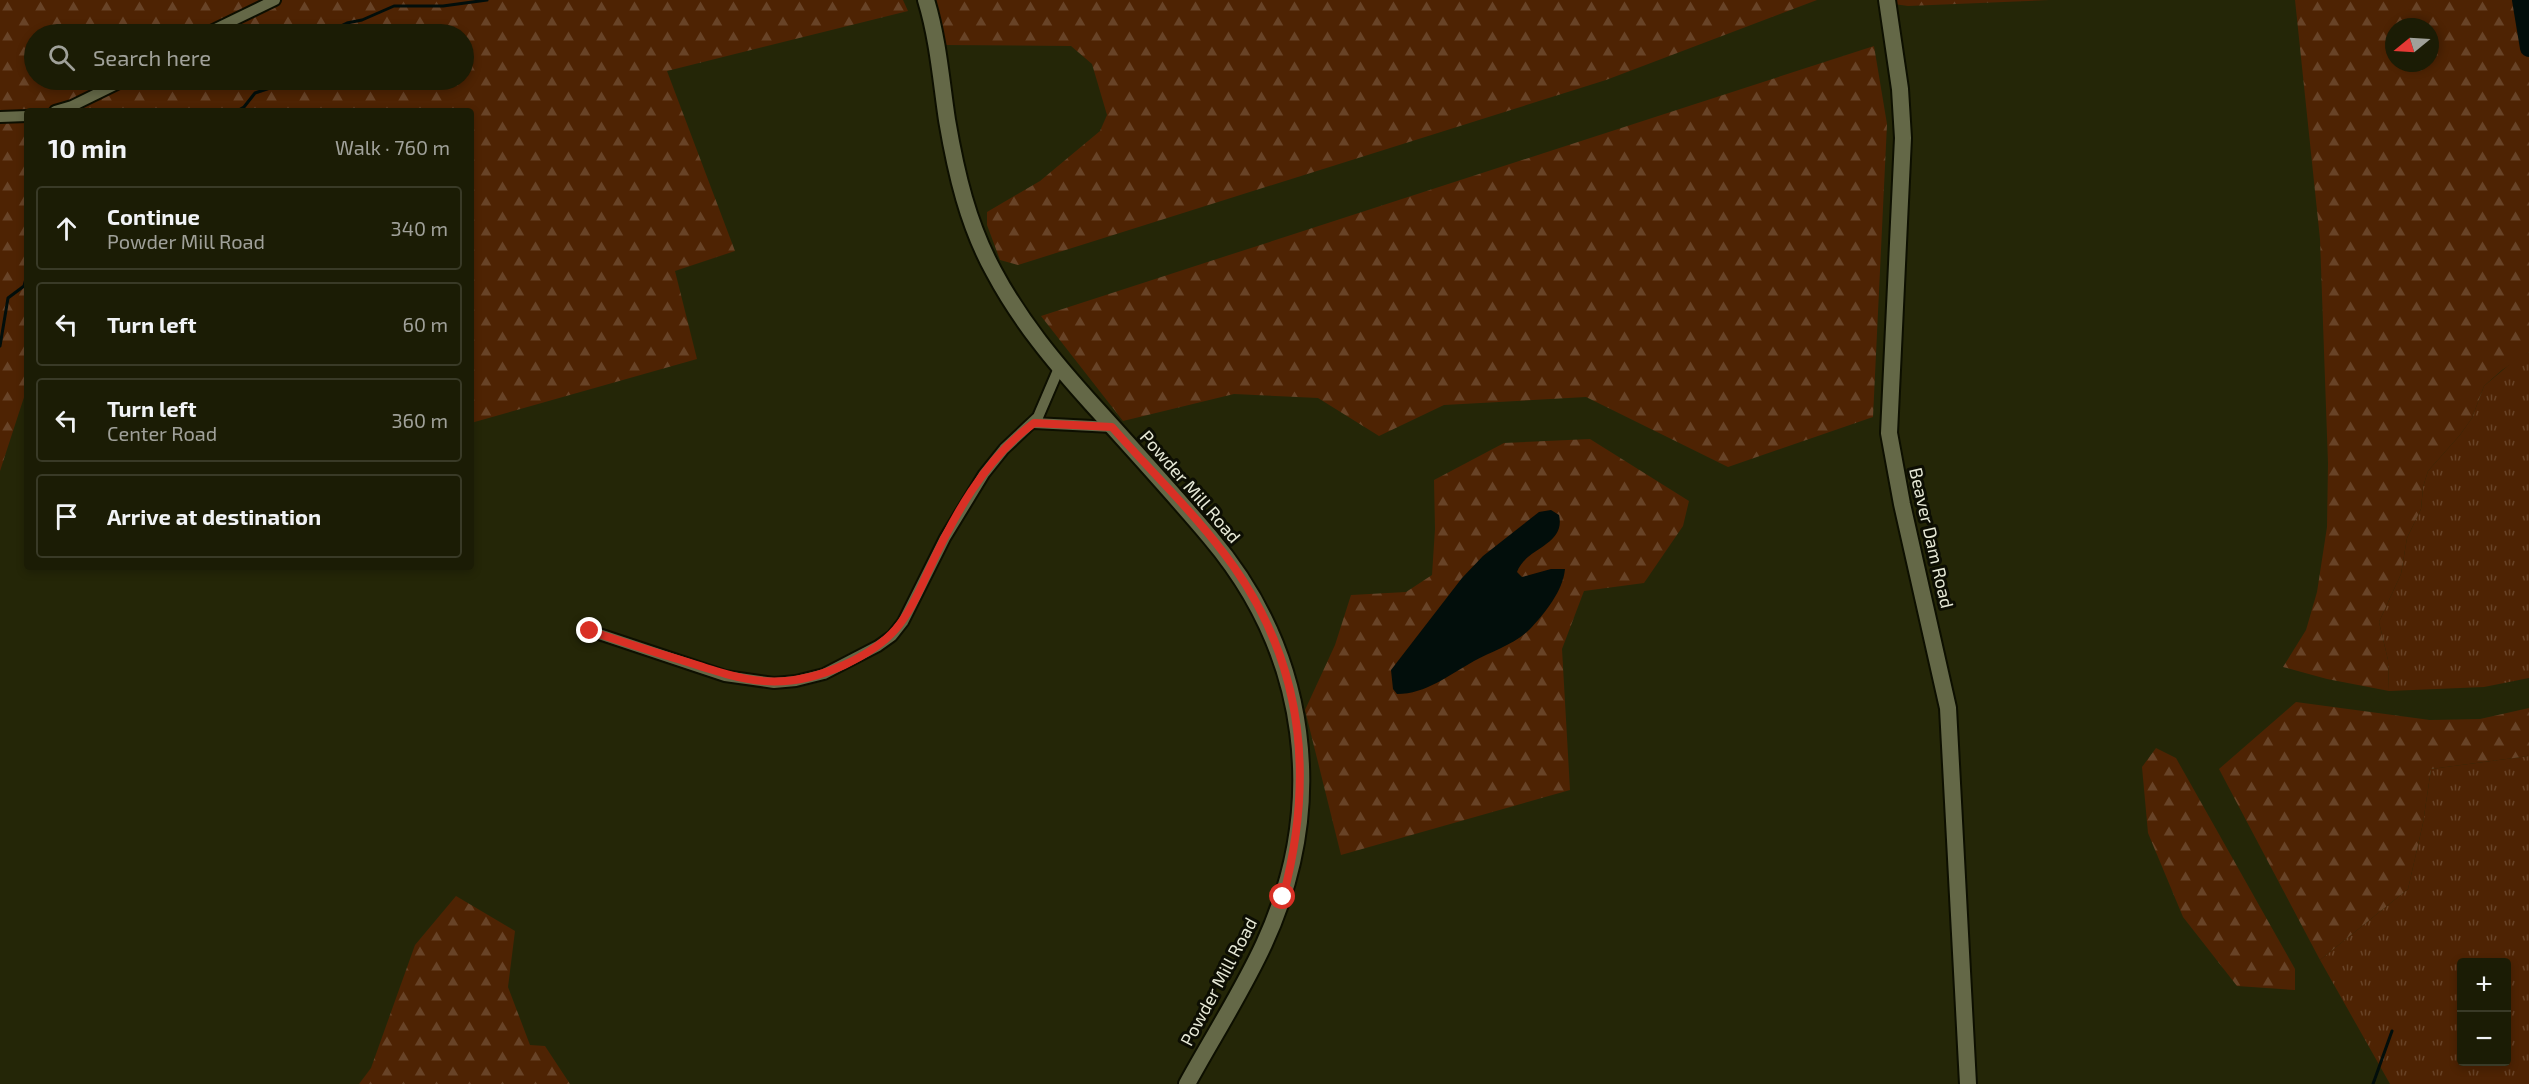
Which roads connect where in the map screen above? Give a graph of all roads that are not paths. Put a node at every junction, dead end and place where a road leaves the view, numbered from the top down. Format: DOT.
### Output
graph roads {
  1 [pos="275,0"];
  2 [pos="926,0"];
  3 [pos="1887,0"];
  4 [pos="226,24"];
  5 [pos="105,90"];
  6 [pos="65,108"];
  7 [pos="24,116"];
  8 [pos="0,117"];
  9 [pos="1059,368"];
  10 [pos="1034,423"];
  11 [pos="1112,427"];
  12 [pos="590,631"];
  13 [pos="1187,1084"];
  14 [pos="1968,1084"];
  1 -- 4 [label="street"];
  2 -- 9 [label="main road, Powder Mill Road"];
  3 -- 14 [label="main road, Beaver Dam Road"];
  5 -- 6 [label="street"];
  7 -- 8 [label="street"];
  9 -- 10 [label="street"];
  9 -- 11 [label="main road, Powder Mill Road"];
  10 -- 11 [label="street"];
  10 -- 12 [label="street"];
  11 -- 13 [label="main road, Powder Mill Road"];
}
